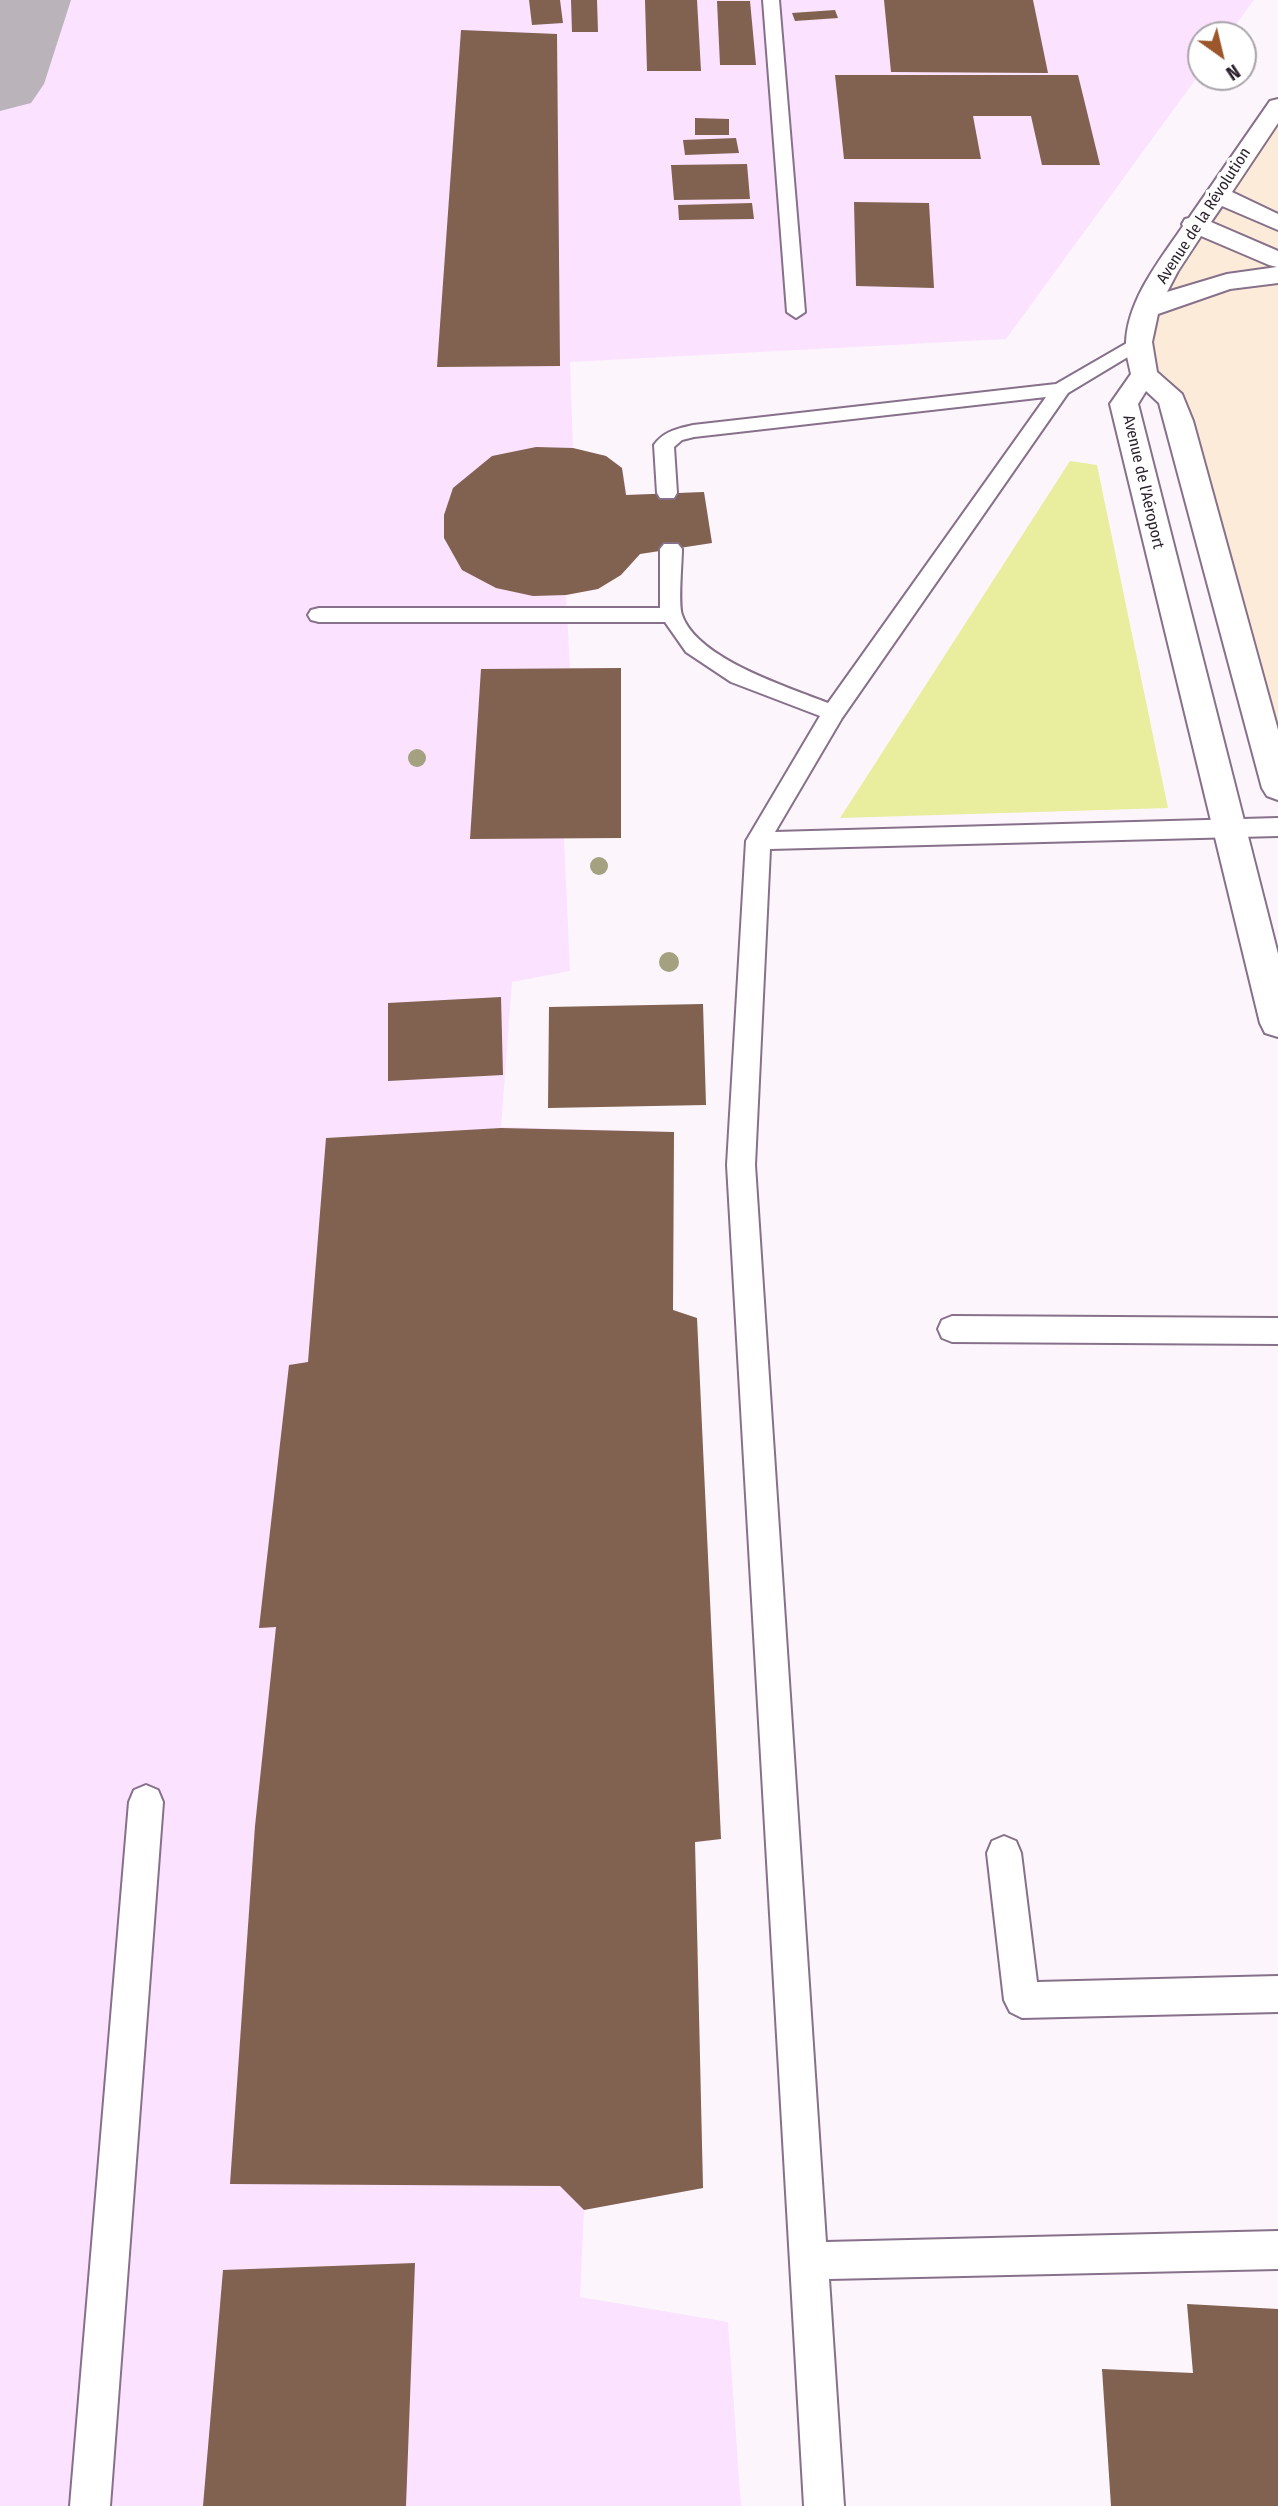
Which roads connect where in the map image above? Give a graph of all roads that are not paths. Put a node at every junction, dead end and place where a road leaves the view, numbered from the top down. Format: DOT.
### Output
graph roads {
  1 [pos="771,0"];
  2 [pos="1278,106"];
  3 [pos="1217,194"];
  4 [pos="1278,223"];
  5 [pos="1194,225"];
  6 [pos="1278,260"];
  7 [pos="1278,275"];
  8 [pos="1146,310"];
  9 [pos="796,312"];
  10 [pos="1139,342"];
  11 [pos="1144,374"];
  12 [pos="1061,389"];
  13 [pos="667,493"];
  14 [pos="671,549"];
  15 [pos="319,615"];
  16 [pos="671,615"];
  17 [pos="833,713"];
  18 [pos="1278,788"];
  19 [pos="1228,826"];
  20 [pos="1278,827"];
  21 [pos="758,841"];
  22 [pos="1278,1023"];
  23 [pos="952,1329"];
  24 [pos="1278,1331"];
  25 [pos="146,1802"];
  26 [pos="1004,1853"];
  27 [pos="1278,1994"];
  28 [pos="1278,2250"];
  29 [pos="810,2261"];
  30 [pos="90,2506"];
  31 [pos="824,2506"];
  1 -- 9 [label="lane"];
  2 -- 3 [label="main road, Avenue de la Révolution"];
  3 -- 4 [label="main road"];
  3 -- 5 [label="main road, Avenue de la Révolution"];
  5 -- 6 [label="main road"];
  5 -- 8 [label="main road, Avenue de la Révolution"];
  7 -- 8 [label="main road"];
  8 -- 10 [label="main road, Avenue de la Révolution"];
  10 -- 11 [label="main road, Avenue de la Révolution"];
  10 -- 12 [label="lane"];
  11 -- 18 [label="main road"];
  11 -- 19 [label="main road, Avenue de l'Aéroport"];
  12 -- 13 [label="lane"];
  12 -- 17 [label="lane"];
  14 -- 16 [label="lane"];
  15 -- 16 [label="lane"];
  16 -- 17 [label="lane"];
  17 -- 21 [label="lane"];
  19 -- 20 [label="lane"];
  19 -- 21 [label="lane"];
  19 -- 22 [label="main road, Avenue de l'Aéroport"];
  21 -- 29 [label="lane"];
  23 -- 24 [label="lane"];
  25 -- 30 [label="lane"];
  26 -- 27 [label="lane"];
  28 -- 29 [label="lane"];
  29 -- 31 [label="lane"];
}
